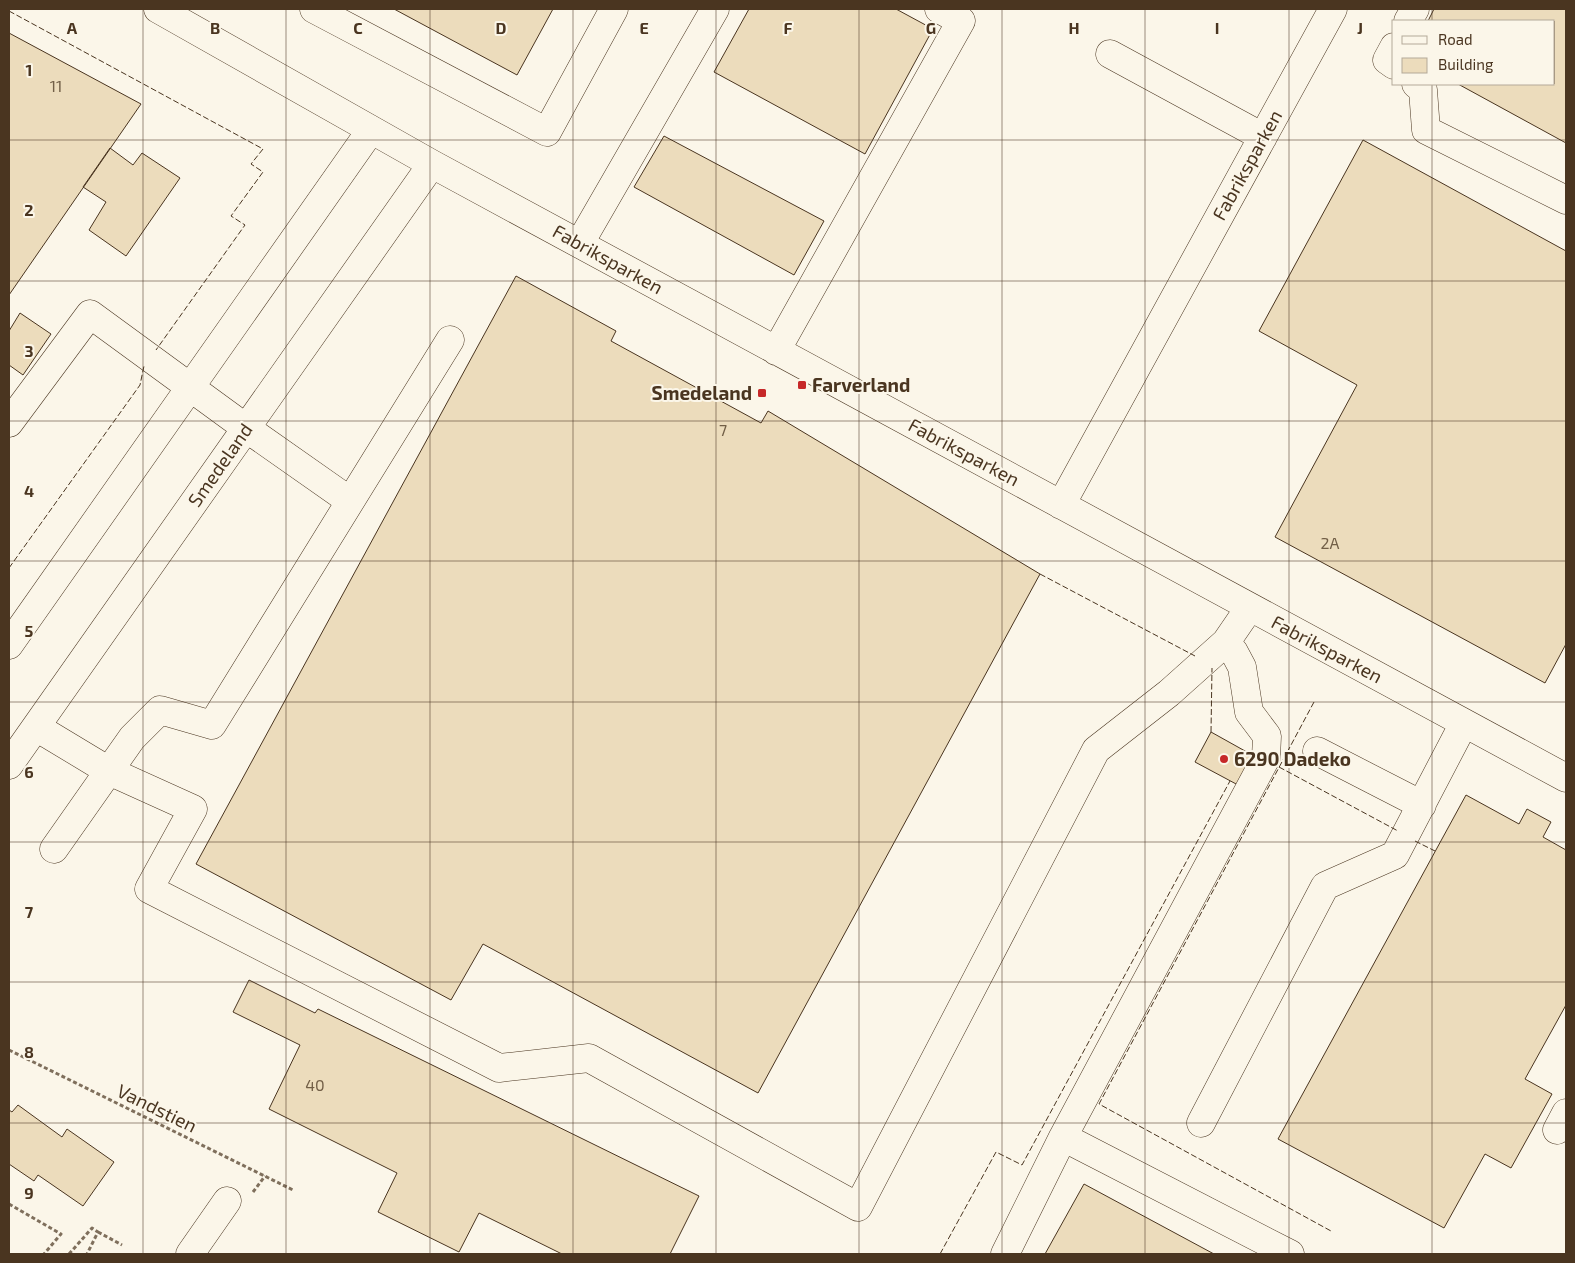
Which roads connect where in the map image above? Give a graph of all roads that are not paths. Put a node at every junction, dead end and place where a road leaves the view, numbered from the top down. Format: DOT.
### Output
graph roads {
  1 [pos="158,9"];
  2 [pos="314,9"];
  3 [pos="614,9"];
  4 [pos="715,9"];
  5 [pos="939,9"];
  6 [pos="1333,9"];
  7 [pos="1415,9"];
  8 [pos="1409,20"];
  9 [pos="1392,51"];
  10 [pos="1110,54"];
  11 [pos="1392,64"];
  12 [pos="1417,85"];
  13 [pos="371,130"];
  14 [pos="1263,137"];
  15 [pos="432,164"];
  16 [pos="1566,200"];
  17 [pos="580,243"];
  18 [pos="450,340"];
  19 [pos="776,350"];
  20 [pos="190,387"];
  21 [pos="9,423"];
  22 [pos="246,428"];
  23 [pos="350,501"];
  24 [pos="1061,505"];
  25 [pos="1250,607"];
  26 [pos="1226,642"];
  27 [pos="9,646"];
  28 [pos="1464,723"];
  29 [pos="36,727"];
  30 [pos="1317,750"];
  31 [pos="9,765"];
  32 [pos="109,771"];
  33 [pos="1566,778"];
  34 [pos="1422,804"];
  35 [pos="54,849"];
  36 [pos="1201,1124"];
  37 [pos="1062,1137"];
  38 [pos="227,1201"];
  39 [pos="190,1254"];
  40 [pos="1005,1254"];
  41 [pos="1290,1254"];
  1 -- 13 [label="street, Fabriksparken"];
  2 -- 3 [label="street"];
  4 -- 17 [label="street"];
  5 -- 19 [label="street"];
  6 -- 14 [label="street, Fabriksparken"];
  7 -- 8 [label="street"];
  9 -- 11 [label="street"];
  10 -- 14 [label="street"];
  12 -- 16 [label="street"];
  13 -- 15 [label="street, Fabriksparken"];
  13 -- 20 [label="street"];
  14 -- 24 [label="street, Fabriksparken"];
  15 -- 17 [label="street, Fabriksparken"];
  15 -- 22 [label="street, Smedeland"];
  17 -- 19 [label="street, Fabriksparken"];
  18 -- 23 [label="street"];
  19 -- 24 [label="street, Fabriksparken"];
  20 -- 21 [label="street"];
  20 -- 22 [label="street"];
  20 -- 27 [label="street"];
  22 -- 23 [label="street"];
  22 -- 29 [label="street, Smedeland"];
  23 -- 32 [label="street"];
  24 -- 25 [label="street, Fabriksparken"];
  25 -- 26 [label="street"];
  25 -- 28 [label="street, Fabriksparken"];
  26 -- 32 [label="street"];
  26 -- 37 [label="street"];
  28 -- 33 [label="street, Fabriksparken"];
  28 -- 34 [label="street"];
  29 -- 31 [label="street, Smedeland"];
  29 -- 32 [label="street"];
  30 -- 34 [label="street"];
  32 -- 35 [label="street"];
  34 -- 36 [label="street"];
  37 -- 40 [label="street"];
  37 -- 41 [label="street"];
  38 -- 39 [label="street"];
}
